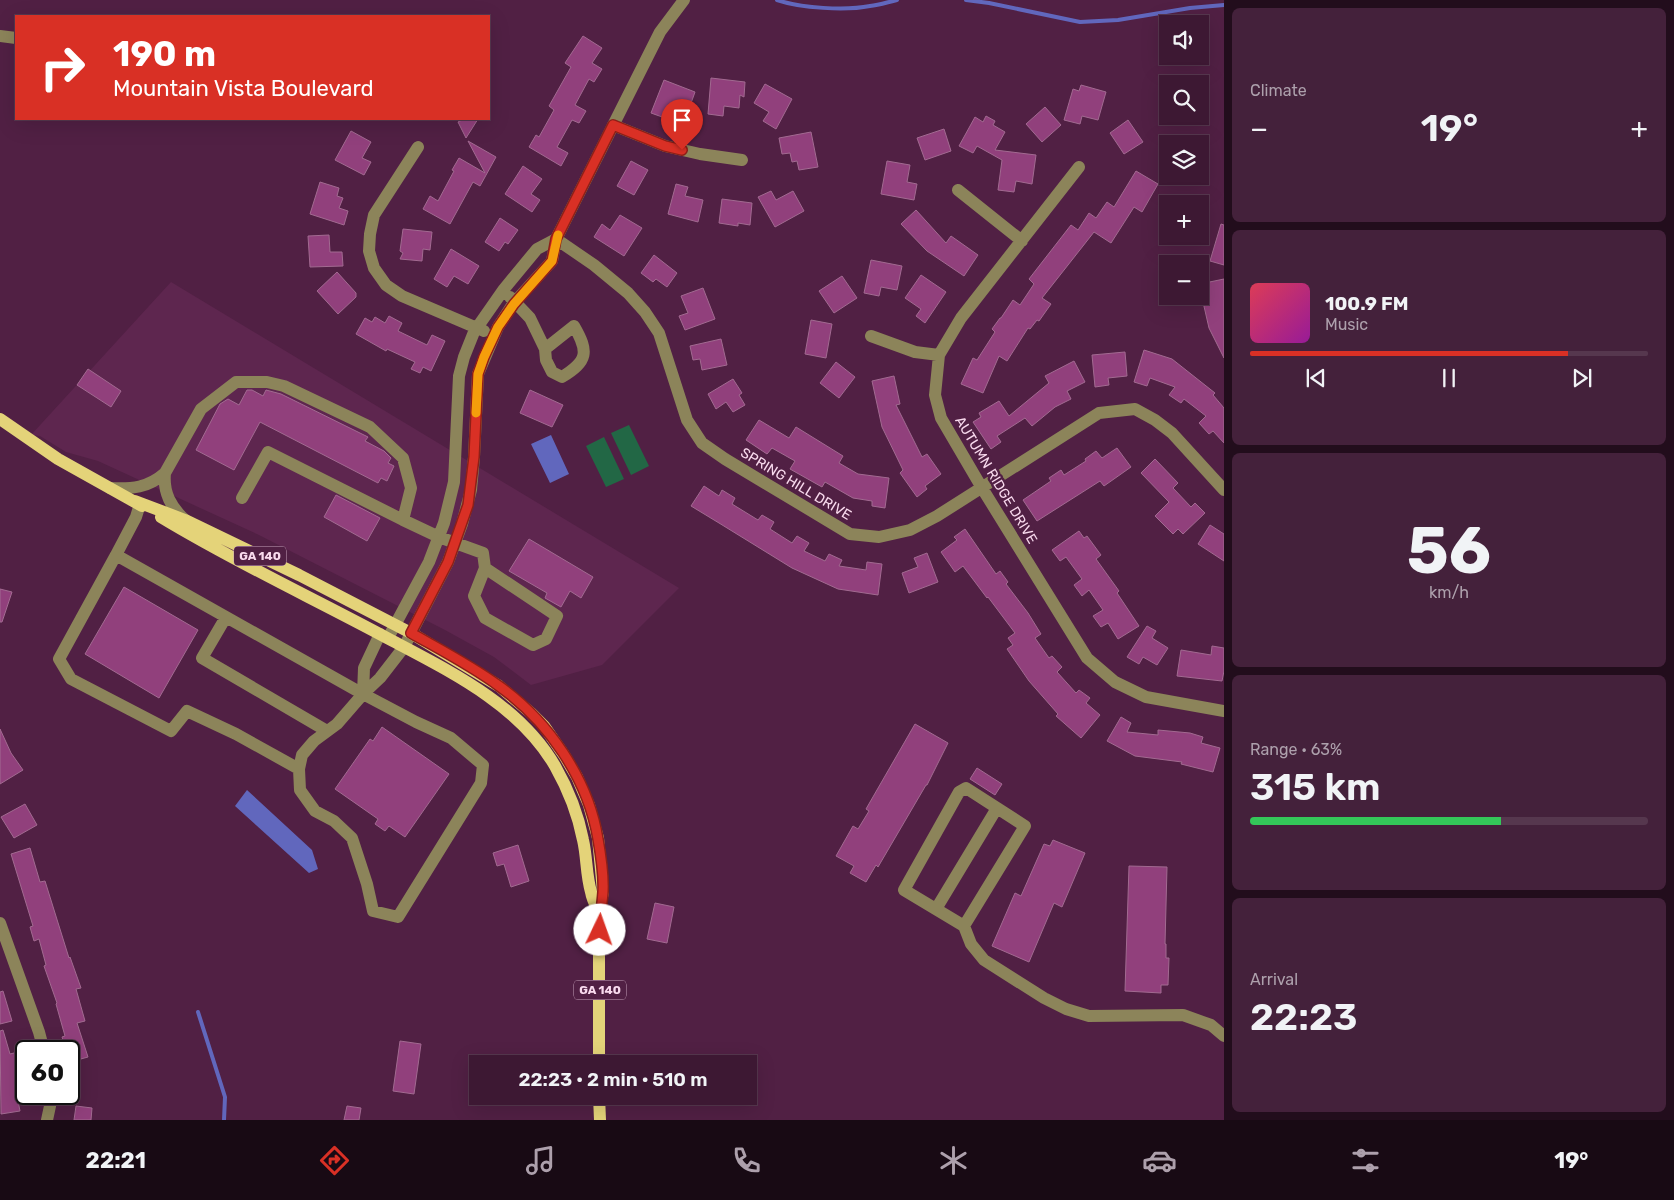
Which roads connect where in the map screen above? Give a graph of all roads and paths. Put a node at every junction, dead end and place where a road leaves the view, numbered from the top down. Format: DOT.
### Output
graph roads {
  1 [pos="684,0"];
  2 [pos="0,36"];
  3 [pos="15,38"];
  4 [pos="613,125"];
  5 [pos="418,147"];
  6 [pos="742,160"];
  7 [pos="1079,167"];
  8 [pos="958,190"];
  9 [pos="556,239"];
  10 [pos="1022,241"];
  11 [pos="504,289"];
  12 [pos="515,302"];
  13 [pos="478,327"];
  14 [pos="494,336"];
  15 [pos="872,336"];
  16 [pos="545,349"];
  17 [pos="939,355"];
  18 [pos="0,419"];
  19 [pos="165,473"];
  20 [pos="110,488"];
  21 [pos="982,488"];
  22 [pos="1224,490"];
  23 [pos="242,498"];
  24 [pos="138,503"];
  25 [pos="185,520"];
  26 [pos="403,520"];
  27 [pos="439,537"];
  28 [pos="456,542"];
  29 [pos="116,555"];
  30 [pos="485,568"];
  31 [pos="226,617"];
  32 [pos="396,624"];
  33 [pos="411,633"];
  34 [pos="384,636"];
  35 [pos="404,647"];
  36 [pos="363,694"];
  37 [pos="1224,711"];
  38 [pos="327,731"];
  39 [pos="298,769"];
  40 [pos="997,808"];
  41 [pos="936,910"];
  42 [pos="600,916"];
  43 [pos="0,923"];
  44 [pos="964,926"];
  45 [pos="1224,1036"];
  46 [pos="41,1040"];
  47 [pos="599,1055"];
  48 [pos="50,1105"];
  49 [pos="599,1105"];
  50 [pos="47,1120"];
  51 [pos="600,1120"];
  1 -- 4 [label="street"];
  2 -- 3 [label="street"];
  4 -- 6 [label="street"];
  4 -- 9 [label="street"];
  5 -- 13 [label="street"];
  7 -- 10 [label="street, AUTUMN RIDGE DRIVE"];
  8 -- 10 [label="street"];
  9 -- 11 [label="street"];
  9 -- 12 [label="street"];
  9 -- 21 [label="street, SPRING HILL DRIVE"];
  10 -- 17 [label="street, AUTUMN RIDGE DRIVE"];
  11 -- 12 [label="street"];
  11 -- 13 [label="street"];
  12 -- 14 [label="street"];
  12 -- 16 [label="street"];
  13 -- 14 [label="street"];
  13 -- 27 [label="street"];
  14 -- 28 [label="street"];
  15 -- 17 [label="street"];
  17 -- 21 [label="street, AUTUMN RIDGE DRIVE"];
  18 -- 20 [label="main road, GA 140"];
  19 -- 20 [label="street"];
  19 -- 25 [label="street"];
  19 -- 26 [label="street"];
  20 -- 24 [label="main road, GA 140"];
  21 -- 22 [label="street, SPRING HILL DRIVE"];
  21 -- 37 [label="street, AUTUMN RIDGE DRIVE"];
  23 -- 26 [label="street"];
  24 -- 25 [label="main road, GA 140"];
  24 -- 29 [label="street"];
  24 -- 34 [label="main road, GA 140"];
  25 -- 32 [label="main road, GA 140"];
  26 -- 27 [label="street"];
  27 -- 28 [label="street"];
  27 -- 32 [label="street"];
  28 -- 30 [label="street"];
  28 -- 33 [label="street"];
  29 -- 31 [label="street"];
  29 -- 39 [label="street"];
  30 -- 30 [label="street"];
  31 -- 36 [label="street"];
  31 -- 38 [label="street"];
  32 -- 33 [label="main road, GA 140"];
  32 -- 34 [label="street"];
  33 -- 35 [label="street"];
  33 -- 42 [label="main road, GA 140"];
  34 -- 35 [label="main road, GA 140"];
  34 -- 36 [label="street"];
  35 -- 36 [label="street"];
  35 -- 42 [label="main road, GA 140"];
  36 -- 38 [label="street"];
  36 -- 39 [label="street"];
  38 -- 39 [label="street"];
  40 -- 41 [label="street"];
  40 -- 41 [label="street"];
  40 -- 44 [label="street"];
  41 -- 44 [label="street"];
  42 -- 47 [label="main road, GA 140"];
  43 -- 46 [label="street"];
  44 -- 45 [label="street"];
  48 -- 50 [label="street"];
  49 -- 51 [label="main road"];
}
